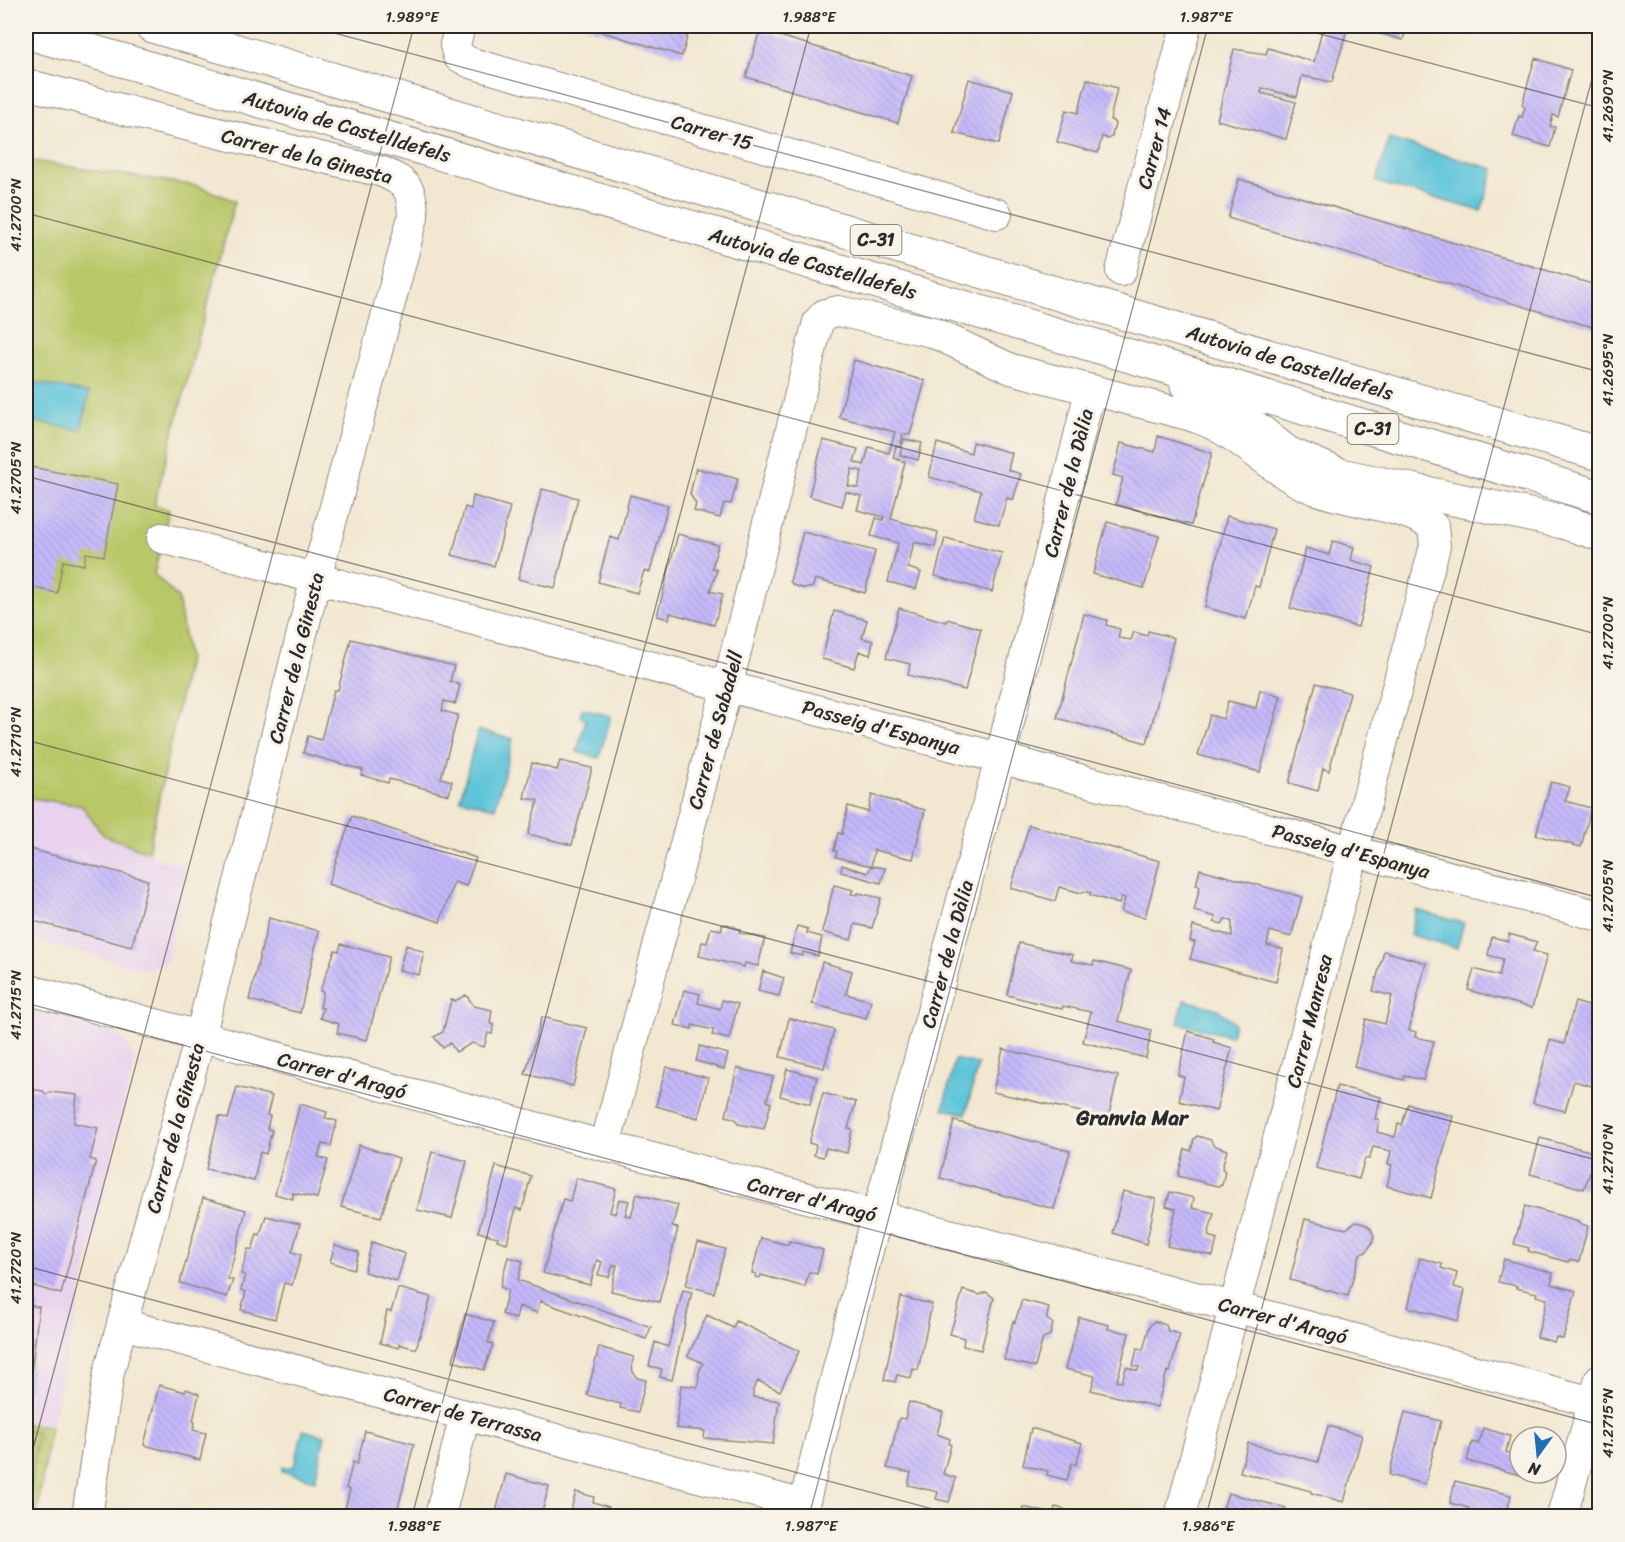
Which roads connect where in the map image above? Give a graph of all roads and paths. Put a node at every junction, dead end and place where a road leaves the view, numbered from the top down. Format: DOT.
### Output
graph roads {
  1 [pos="152,26"];
  2 [pos="460,26"];
  3 [pos="1186,26"];
  4 [pos="26,32"];
  5 [pos="26,38"];
  6 [pos="66,45"];
  7 [pos="26,84"];
  8 [pos="997,214"];
  9 [pos="1121,271"];
  10 [pos="1147,361"];
  11 [pos="1090,391"];
  12 [pos="1599,454"];
  13 [pos="1599,497"];
  14 [pos="1599,534"];
  15 [pos="162,538"];
  16 [pos="316,578"];
  17 [pos="727,687"];
  18 [pos="1000,759"];
  19 [pos="1353,852"];
  20 [pos="1599,916"];
  21 [pos="26,989"];
  22 [pos="200,1037"];
  23 [pos="605,1146"];
  24 [pos="877,1216"];
  25 [pos="1236,1307"];
  26 [pos="122,1324"];
  27 [pos="1598,1395"];
  28 [pos="465,1414"];
  29 [pos="803,1511"];
  30 [pos="87,1516"];
  31 [pos="440,1516"];
  32 [pos="1180,1516"];
  33 [pos="1562,1516"];
  1 -- 12 [label="highway, Autovia de Castelldefels / C-31"];
  2 -- 8 [label="street, Carrer 15"];
  3 -- 9 [label="street, Carrer 14"];
  4 -- 6 [label="highway, Autovia de Castelldefels / C-31"];
  5 -- 6 [label="highway"];
  6 -- 10 [label="highway, Autovia de Castelldefels / C-31"];
  7 -- 16 [label="street, Carrer de la Ginesta"];
  10 -- 13 [label="highway, Autovia de Castelldefels / C-31"];
  10 -- 14 [label="highway"];
  11 -- 17 [label="street, Carrer de Sabadell"];
  11 -- 18 [label="street, Carrer de la Dàlia"];
  11 -- 19 [label="street, Carrer Manresa"];
  15 -- 16 [label="street, Passeig d'Espanya"];
  16 -- 17 [label="street, Passeig d'Espanya"];
  16 -- 22 [label="street, Carrer de la Ginesta"];
  17 -- 18 [label="street, Passeig d'Espanya"];
  17 -- 23 [label="street, Carrer de Sabadell"];
  18 -- 19 [label="street, Passeig d'Espanya"];
  18 -- 24 [label="street, Carrer de la Dàlia"];
  19 -- 20 [label="street, Passeig d'Espanya"];
  19 -- 25 [label="street, Carrer Manresa"];
  21 -- 22 [label="street, Carrer d'Aragó"];
  22 -- 23 [label="street, Carrer d'Aragó"];
  22 -- 26 [label="street, Carrer de la Ginesta"];
  23 -- 24 [label="street, Carrer d'Aragó"];
  24 -- 25 [label="street, Carrer d'Aragó"];
  24 -- 29 [label="street, Carrer de la Dàlia"];
  25 -- 27 [label="street, Carrer d'Aragó"];
  25 -- 32 [label="street, Carrer Manresa"];
  26 -- 28 [label="street, Carrer de Terrassa"];
  26 -- 30 [label="street, Carrer de la Ginesta"];
  27 -- 33 [label="street"];
  28 -- 29 [label="street, Carrer de Terrassa"];
  28 -- 31 [label="street"];
}
